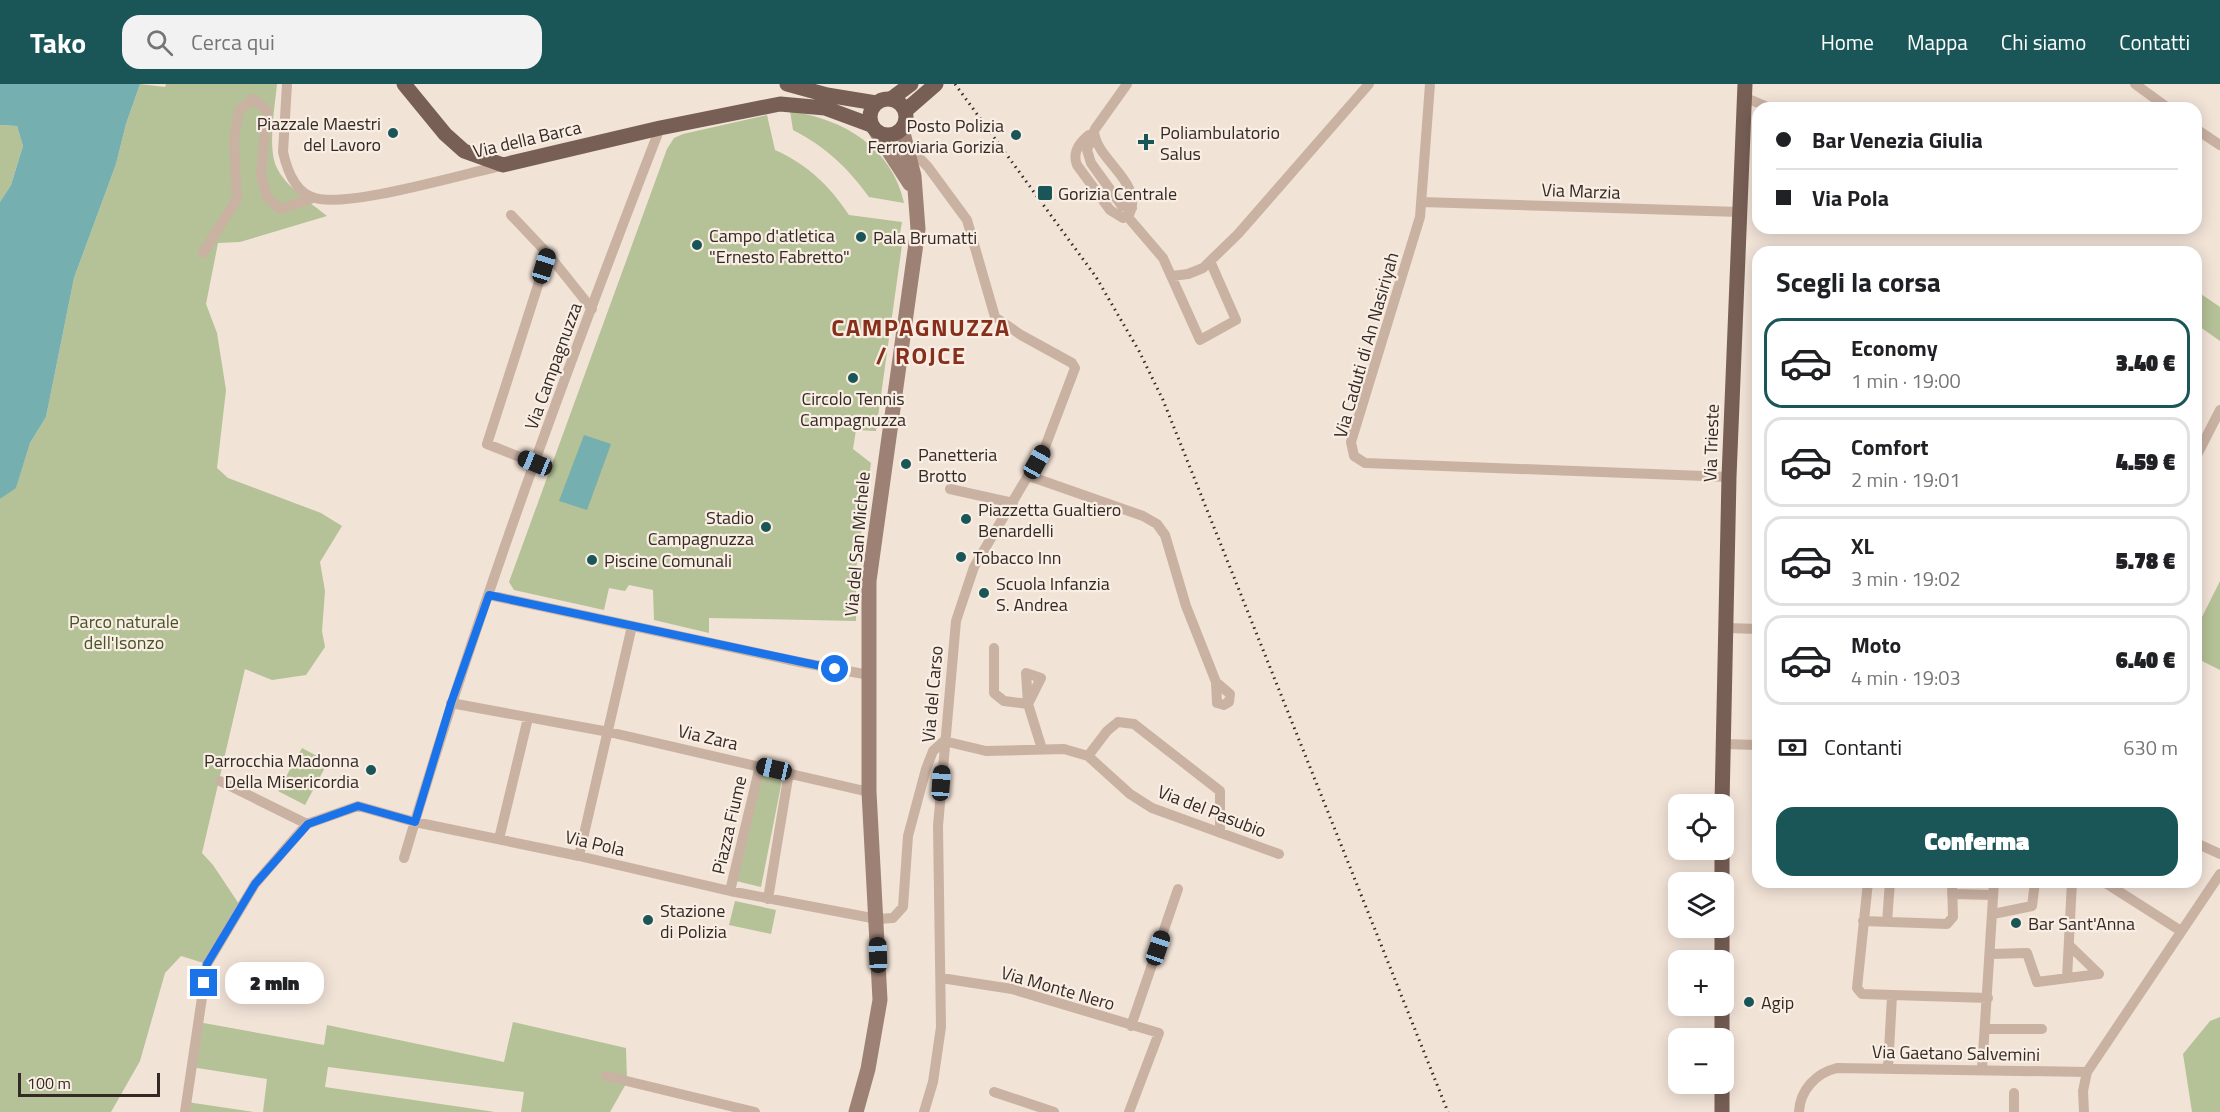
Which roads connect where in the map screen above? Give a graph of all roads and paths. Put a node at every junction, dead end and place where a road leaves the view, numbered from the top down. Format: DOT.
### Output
graph roads {
  1 [pos="287,84"];
  2 [pos="404,84"];
  3 [pos="787,84"];
  4 [pos="911,84"];
  5 [pos="936,84"];
  6 [pos="1127,84"];
  7 [pos="1369,84"];
  8 [pos="1430,84"];
  9 [pos="2135,84"];
  10 [pos="1745,90"];
  11 [pos="891,99"];
  12 [pos="1762,102"];
  13 [pos="2160,102"];
  14 [pos="876,103"];
  15 [pos="905,111"];
  16 [pos="660,128"];
  17 [pos="874,129"];
  18 [pos="902,129"];
  19 [pos="1094,131"];
  20 [pos="2202,133"];
  21 [pos="907,145"];
  22 [pos="2220,145"];
  23 [pos="503,165"];
  24 [pos="916,194"];
  25 [pos="314,198"];
  26 [pos="1421,202"];
  27 [pos="1130,212"];
  28 [pos="1740,212"];
  29 [pos="511,215"];
  30 [pos="203,253"];
  31 [pos="548,254"];
  32 [pos="1210,261"];
  33 [pos="1172,276"];
  34 [pos="592,309"];
  35 [pos="2220,410"];
  36 [pos="2202,445"];
  37 [pos="535,463"];
  38 [pos="1029,476"];
  39 [pos="1729,477"];
  40 [pos="950,489"];
  41 [pos="1012,505"];
  42 [pos="489,595"];
  43 [pos="632,626"];
  44 [pos="1727,628"];
  45 [pos="1752,629"];
  46 [pos="994,648"];
  47 [pos="869,675"];
  48 [pos="1216,682"];
  49 [pos="451,703"];
  50 [pos="528,718"];
  51 [pos="609,732"];
  52 [pos="944,741"];
  53 [pos="1722,744"];
  54 [pos="1752,745"];
  55 [pos="1042,749"];
  56 [pos="1088,756"];
  57 [pos="760,766"];
  58 [pos="789,772"];
  59 [pos="220,781"];
  60 [pos="869,792"];
  61 [pos="1722,794"];
  62 [pos="415,822"];
  63 [pos="308,824"];
  64 [pos="1220,833"];
  65 [pos="500,839"];
  66 [pos="2202,846"];
  67 [pos="1279,854"];
  68 [pos="2220,854"];
  69 [pos="579,856"];
  70 [pos="404,858"];
  71 [pos="2220,874"];
  72 [pos="1867,888"];
  73 [pos="1890,888"];
  74 [pos="1952,888"];
  75 [pos="1994,888"];
  76 [pos="2034,888"];
  77 [pos="2072,888"];
  78 [pos="2113,888"];
  79 [pos="1178,889"];
  80 [pos="730,891"];
  81 [pos="1952,894"];
  82 [pos="1993,895"];
  83 [pos="768,898"];
  84 [pos="1993,914"];
  85 [pos="877,919"];
  86 [pos="1863,921"];
  87 [pos="1887,921"];
  88 [pos="2181,931"];
  89 [pos="2070,946"];
  90 [pos="1990,954"];
  91 [pos="941,978"];
  92 [pos="2067,978"];
  93 [pos="1892,996"];
  94 [pos="1988,998"];
  95 [pos="1131,1026"];
  96 [pos="1985,1029"];
  97 [pos="2042,1029"];
  98 [pos="1888,1068"];
  99 [pos="1982,1070"];
  100 [pos="2087,1072"];
  101 [pos="606,1076"];
  102 [pos="994,1092"];
  103 [pos="2014,1093"];
  104 [pos="1722,1094"];
  105 [pos="185,1112"];
  106 [pos="755,1112"];
  107 [pos="856,1112"];
  108 [pos="924,1112"];
  109 [pos="1054,1112"];
  110 [pos="1129,1112"];
  111 [pos="1722,1112"];
  112 [pos="1799,1112"];
  113 [pos="2014,1112"];
  114 [pos="2084,1112"];
  1 -- 25 [label="street"];
  2 -- 23 [label="main road"];
  3 -- 14 [label="main road"];
  4 -- 11 [label="main road"];
  5 -- 15 [label="main road"];
  6 -- 19 [label="street"];
  7 -- 32 [label="street"];
  8 -- 26 [label="street, Via Caduti di An Nasiriyah"];
  9 -- 13 [label="street"];
  10 -- 12 [label="street"];
  10 -- 28 [label="main road, Via Trieste"];
  11 -- 14 [label="main road"];
  11 -- 15 [label="main road"];
  14 -- 17 [label="main road"];
  15 -- 18 [label="main road"];
  16 -- 17 [label="main road, Via della Barca"];
  16 -- 23 [label="main road, Via della Barca"];
  16 -- 34 [label="street, Via Campagnuzza"];
  17 -- 18 [label="main road"];
  17 -- 24 [label="main road, Via del San Michele"];
  18 -- 21 [label="main road, Via del San Michele"];
  19 -- 27 [label="street"];
  19 -- 27 [label="street"];
  20 -- 22 [label="street"];
  21 -- 24 [label="main road, Via del San Michele"];
  21 -- 38 [label="street, Via del Carso"];
  23 -- 25 [label="street, Via della Barca"];
  24 -- 47 [label="main road, Via del San Michele"];
  25 -- 30 [label="street, Via della Barca"];
  26 -- 28 [label="street, Via Marzia"];
  26 -- 39 [label="street, Via Caduti di An Nasiriyah"];
  27 -- 33 [label="street"];
  28 -- 39 [label="main road, Via Trieste"];
  29 -- 31 [label="street"];
  31 -- 34 [label="street"];
  31 -- 37 [label="street"];
  32 -- 33 [label="street"];
  32 -- 33 [label="street"];
  34 -- 37 [label="street, Via Campagnuzza"];
  35 -- 36 [label="street"];
  37 -- 42 [label="street, Via Campagnuzza"];
  38 -- 41 [label="street, Via del Carso"];
  38 -- 48 [label="street"];
  39 -- 44 [label="main road, Via Trieste"];
  40 -- 41 [label="street"];
  41 -- 52 [label="street, Via del Carso"];
  42 -- 43 [label="street"];
  42 -- 49 [label="street, Via Campagnuzza"];
  43 -- 47 [label="street"];
  43 -- 51 [label="street"];
  44 -- 45 [label="street"];
  44 -- 53 [label="main road, Via Trieste"];
  46 -- 55 [label="street"];
  47 -- 60 [label="main road, Via del San Michele"];
  49 -- 50 [label="street, Via Zara"];
  49 -- 62 [label="street, Via Campagnuzza"];
  50 -- 51 [label="street, Via Zara"];
  50 -- 65 [label="street"];
  51 -- 57 [label="street, Via Zara"];
  51 -- 69 [label="street"];
  52 -- 55 [label="street, Via del Pasubio"];
  52 -- 85 [label="street"];
  52 -- 91 [label="street, Via del Carso"];
  53 -- 54 [label="street"];
  53 -- 61 [label="main road, Via Trieste"];
  55 -- 56 [label="street, Via del Pasubio"];
  56 -- 64 [label="street, Via del Pasubio"];
  56 -- 64 [label="street"];
  57 -- 58 [label="street, Via Zara"];
  57 -- 80 [label="street, Piazza Fiume"];
  58 -- 60 [label="street, Via Zara"];
  58 -- 83 [label="street"];
  59 -- 63 [label="street"];
  60 -- 85 [label="main road, Via del San Michele"];
  62 -- 63 [label="street, Via Pola"];
  62 -- 65 [label="street, Via Pola"];
  62 -- 70 [label="street, Via Campagnuzza"];
  63 -- 105 [label="street, Via Pola"];
  64 -- 67 [label="street, Via del Pasubio"];
  65 -- 69 [label="street, Via Pola"];
  66 -- 68 [label="street"];
  69 -- 80 [label="street, Via Pola"];
  71 -- 88 [label="street"];
  72 -- 86 [label="street"];
  73 -- 87 [label="street"];
  74 -- 81 [label="street"];
  75 -- 82 [label="street"];
  76 -- 84 [label="street"];
  77 -- 89 [label="street"];
  78 -- 88 [label="street"];
  79 -- 95 [label="street, Via Monte Nero"];
  80 -- 83 [label="street, Via Pola"];
  81 -- 82 [label="street"];
  81 -- 87 [label="street"];
  82 -- 84 [label="street"];
  83 -- 85 [label="street, Via Pola"];
  84 -- 90 [label="street"];
  85 -- 107 [label="main road, Via del San Michele"];
  86 -- 87 [label="street"];
  86 -- 93 [label="street"];
  88 -- 100 [label="street"];
  89 -- 92 [label="street"];
  89 -- 92 [label="street"];
  90 -- 92 [label="street"];
  90 -- 94 [label="street"];
  91 -- 95 [label="street, Via Monte Nero"];
  91 -- 108 [label="street, Via del Carso"];
  93 -- 94 [label="street"];
  93 -- 98 [label="street"];
  94 -- 96 [label="street"];
  95 -- 110 [label="street, Via Monte Nero"];
  96 -- 97 [label="street"];
  96 -- 99 [label="street"];
  98 -- 99 [label="street, Via Gaetano Salvemini"];
  98 -- 112 [label="street, Via Gaetano Salvemini"];
  99 -- 100 [label="street, Via Gaetano Salvemini"];
  100 -- 114 [label="street"];
  101 -- 106 [label="street"];
  102 -- 109 [label="street"];
  103 -- 113 [label="street"];
  104 -- 111 [label="main road"];
}
